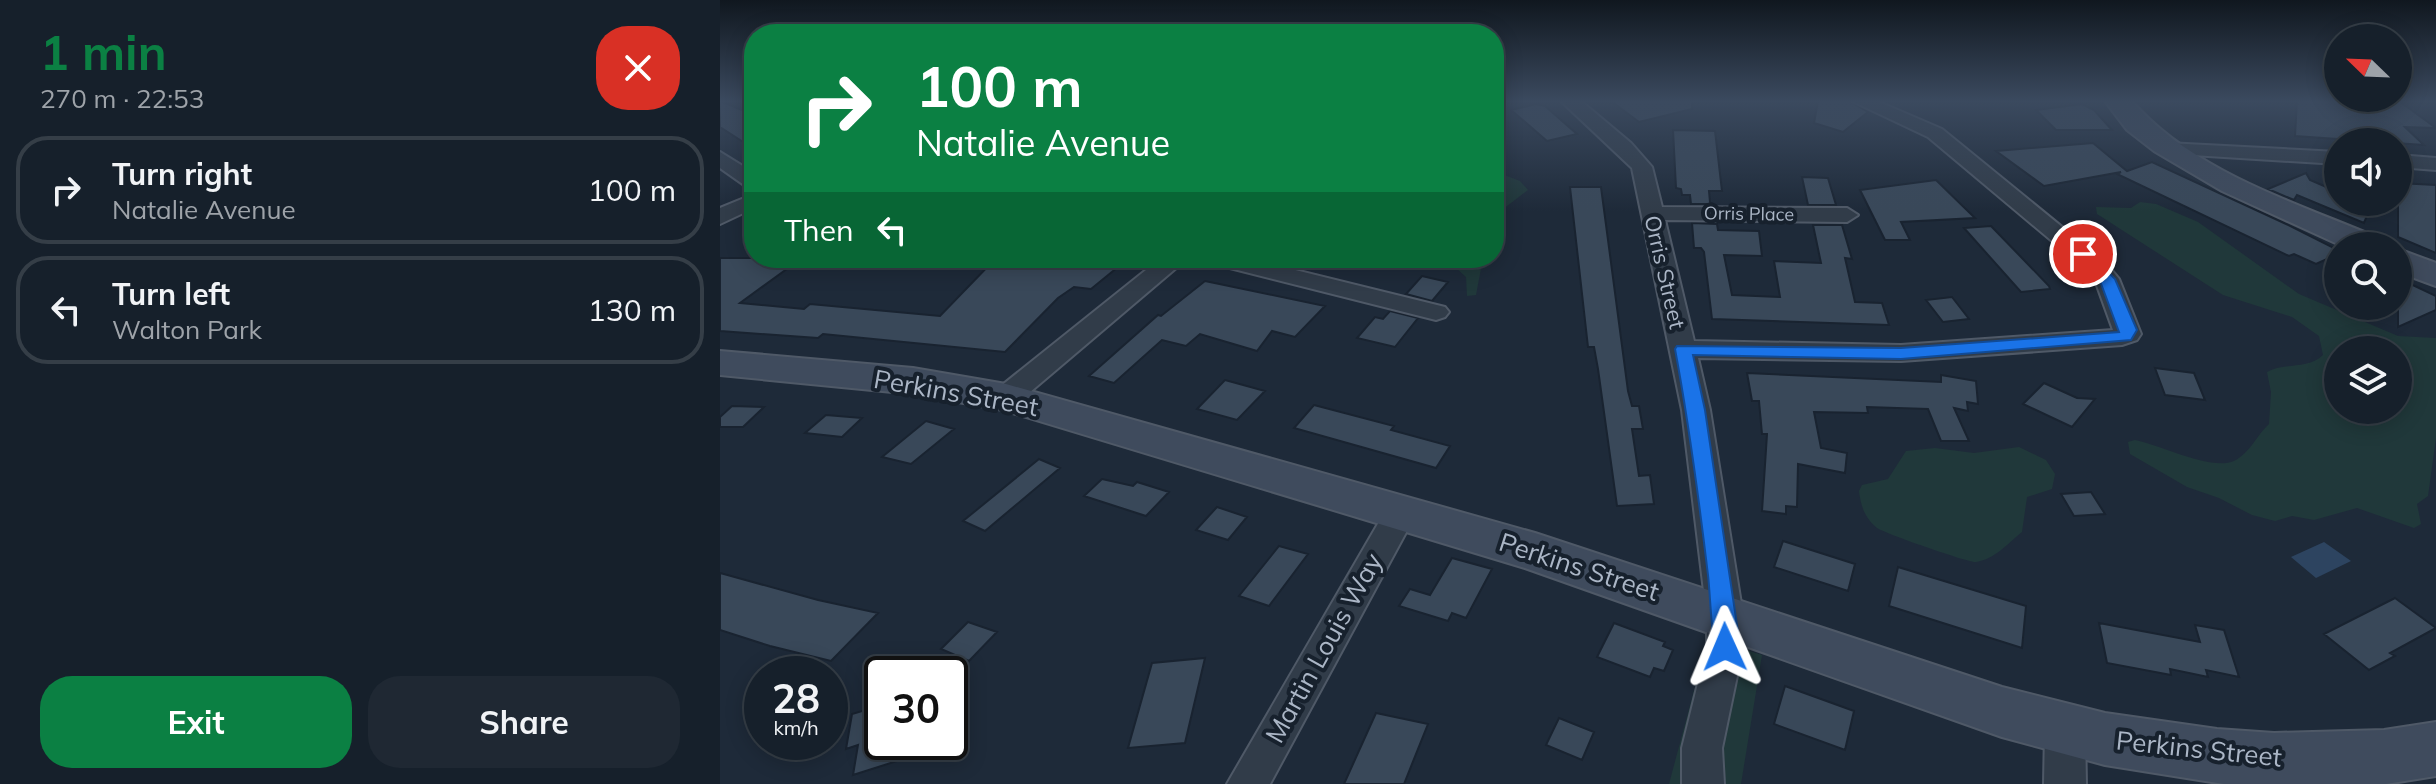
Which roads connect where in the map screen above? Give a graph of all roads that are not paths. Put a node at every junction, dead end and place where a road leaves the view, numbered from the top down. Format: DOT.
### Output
graph roads {
  1 [pos="1611,138"];
  2 [pos="1941,138"];
  3 [pos="2152,138"];
  4 [pos="2167,149"];
  5 [pos="2324,157"];
  6 [pos="720,158"];
  7 [pos="2412,162"];
  8 [pos="2436,164"];
  9 [pos="744,176"];
  10 [pos="744,205"];
  11 [pos="1652,213"];
  12 [pos="1847,215"];
  13 [pos="720,217"];
  14 [pos="2338,232"];
  15 [pos="2412,265"];
  16 [pos="1164,268"];
  17 [pos="1258,268"];
  18 [pos="2436,276"];
  19 [pos="1436,312"];
  20 [pos="1683,349"];
  21 [pos="720,363"];
  22 [pos="1006,397"];
  23 [pos="1401,512"];
  24 [pos="1725,616"];
  25 [pos="2065,731"];
  26 [pos="2436,749"];
  27 [pos="1248,784"];
  28 [pos="1703,784"];
  29 [pos="2065,784"];
  1 -- 11 [label="street, Orris Street"];
  2 -- 20 [label="street"];
  3 -- 4 [label="street"];
  4 -- 5 [label="street"];
  4 -- 14 [label="street"];
  6 -- 9 [label="street"];
  7 -- 8 [label="street"];
  10 -- 13 [label="street"];
  11 -- 12 [label="street, Orris Place"];
  11 -- 20 [label="street, Orris Street"];
  15 -- 18 [label="street"];
  16 -- 22 [label="street"];
  17 -- 19 [label="street"];
  20 -- 24 [label="street, Orris Street"];
  21 -- 22 [label="street, Perkins Street"];
  22 -- 23 [label="street, Perkins Street"];
  23 -- 24 [label="street, Perkins Street"];
  23 -- 27 [label="street, Martin Louis Way"];
  24 -- 25 [label="street, Perkins Street"];
  24 -- 28 [label="street, Orris Street"];
  25 -- 26 [label="street, Perkins Street"];
  25 -- 29 [label="street"];
}
